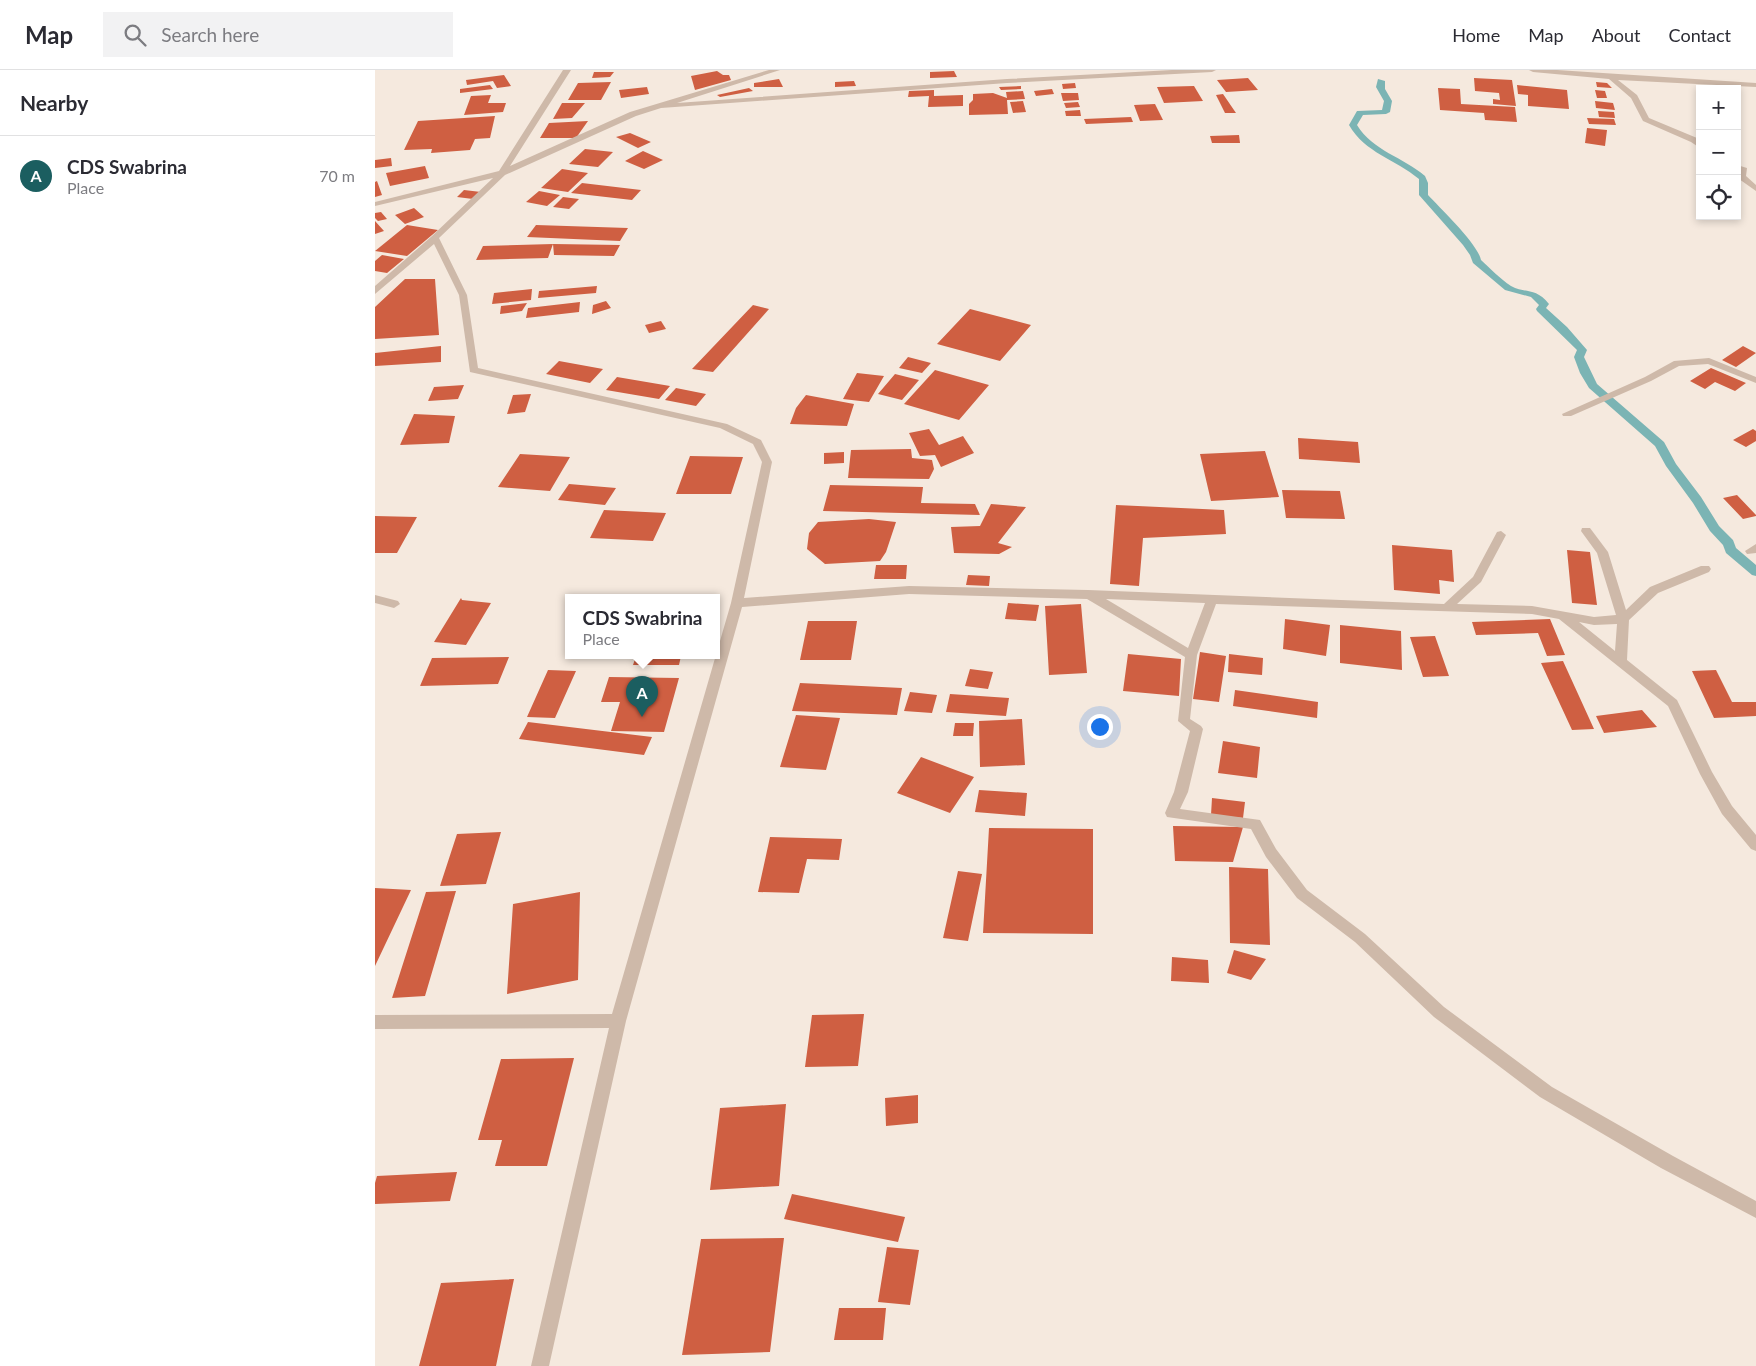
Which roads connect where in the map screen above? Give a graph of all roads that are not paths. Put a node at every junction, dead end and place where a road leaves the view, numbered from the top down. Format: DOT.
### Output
graph roads {
  1 [pos="567,70"];
  2 [pos="777,70"];
  3 [pos="1212,70"];
  4 [pos="1533,70"];
  5 [pos="1611,77"];
  6 [pos="1756,85"];
  7 [pos="663,106"];
  8 [pos="1696,142"];
  9 [pos="1741,169"];
  10 [pos="502,173"];
  11 [pos="1756,189"];
  12 [pos="375,204"];
  13 [pos="435,238"];
  14 [pos="375,291"];
  15 [pos="1756,380"];
  16 [pos="1567,414"];
  17 [pos="1586,531"];
  18 [pos="1501,535"];
  19 [pos="1705,569"];
  20 [pos="1087,594"];
  21 [pos="375,599"];
  22 [pos="1212,599"];
  23 [pos="737,603"];
  24 [pos="394,604"];
  25 [pos="1445,608"];
  26 [pos="1562,615"];
  27 [pos="1623,619"];
  28 [pos="1191,655"];
  29 [pos="1621,660"];
  30 [pos="1756,845"];
  31 [pos="375,1022"];
  32 [pos="618,1022"];
  33 [pos="1756,1210"];
  34 [pos="540,1366"];
  1 -- 10 [label="street"];
  2 -- 7 [label="street"];
  3 -- 7 [label="street"];
  4 -- 5 [label="street"];
  5 -- 6 [label="street"];
  5 -- 8 [label="street"];
  7 -- 10 [label="street"];
  9 -- 11 [label="street"];
  10 -- 12 [label="street"];
  10 -- 13 [label="street"];
  13 -- 14 [label="street"];
  13 -- 23 [label="street"];
  15 -- 16 [label="street"];
  17 -- 27 [label="street"];
  18 -- 25 [label="street"];
  19 -- 27 [label="street"];
  20 -- 22 [label="street"];
  20 -- 23 [label="street"];
  20 -- 28 [label="street"];
  21 -- 24 [label="street"];
  22 -- 25 [label="street"];
  22 -- 28 [label="street"];
  23 -- 32 [label="street"];
  25 -- 26 [label="street"];
  26 -- 27 [label="street"];
  26 -- 29 [label="street"];
  27 -- 29 [label="street"];
  28 -- 33 [label="street"];
  29 -- 30 [label="street"];
  31 -- 32 [label="street"];
  32 -- 34 [label="street"];
}
